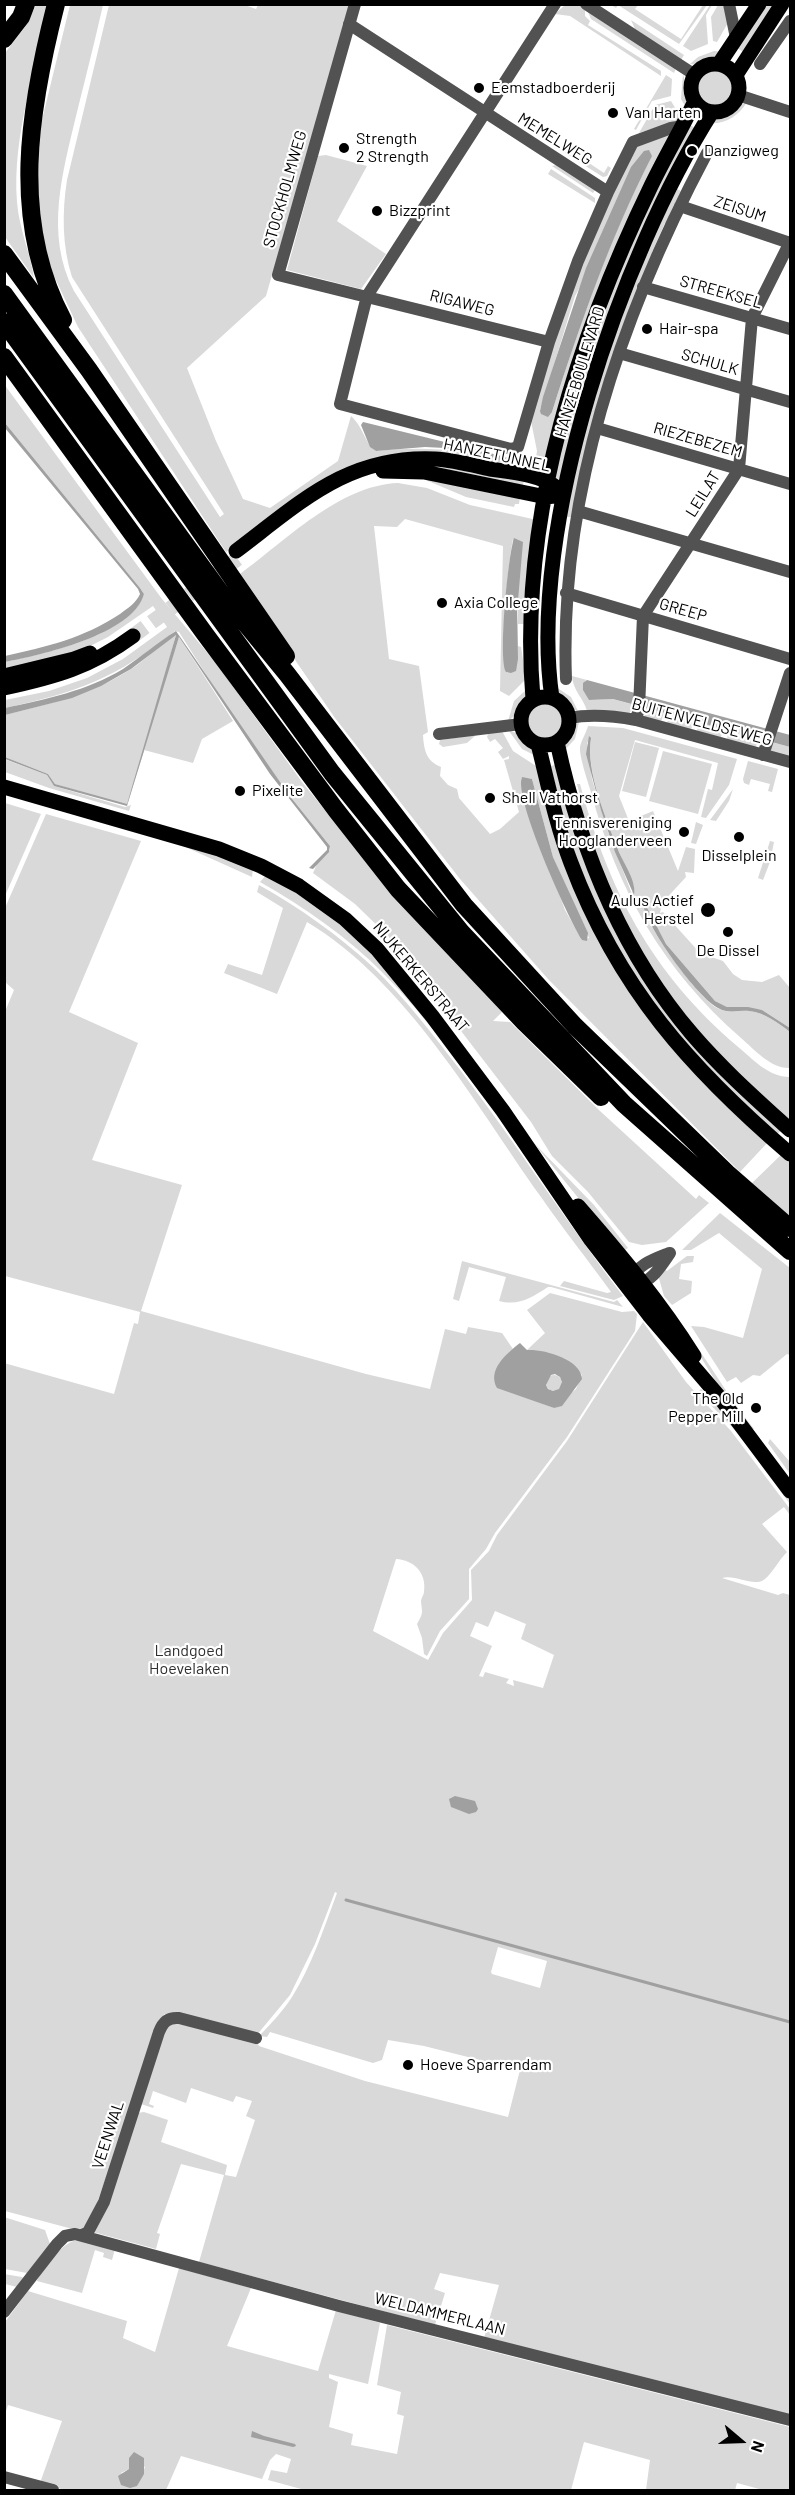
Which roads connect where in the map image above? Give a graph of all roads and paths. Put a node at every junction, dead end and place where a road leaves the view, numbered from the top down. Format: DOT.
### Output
graph roads {
  1 [pos="26,4"];
  2 [pos="56,4"];
  3 [pos="355,4"];
  4 [pos="555,4"];
  5 [pos="586,4"];
  6 [pos="729,4"];
  7 [pos="759,4"];
  8 [pos="782,4"];
  9 [pos="790,21"];
  10 [pos="349,24"];
  11 [pos="736,38"];
  12 [pos="4,39"];
  13 [pos="719,63"];
  14 [pos="760,64"];
  15 [pos="695,75"];
  16 [pos="736,75"];
  17 [pos="738,95"];
  18 [pos="695,102"];
  19 [pos="712,112"];
  20 [pos="790,112"];
  21 [pos="484,114"];
  22 [pos="683,126"];
  23 [pos="707,153"];
  24 [pos="608,192"];
  25 [pos="680,206"];
  26 [pos="790,243"];
  27 [pos="4,254"];
  28 [pos="643,288"];
  29 [pos="4,294"];
  30 [pos="367,296"];
  31 [pos="752,318"];
  32 [pos="4,322"];
  33 [pos="790,329"];
  34 [pos="549,342"];
  35 [pos="619,353"];
  36 [pos="4,357"];
  37 [pos="4,366"];
  38 [pos="89,370"];
  39 [pos="21,380"];
  40 [pos="746,389"];
  41 [pos="790,402"];
  42 [pos="597,428"];
  43 [pos="739,469"];
  44 [pos="549,481"];
  45 [pos="790,484"];
  46 [pos="565,494"];
  47 [pos="546,497"];
  48 [pos="578,511"];
  49 [pos="691,544"];
  50 [pos="790,572"];
  51 [pos="566,593"];
  52 [pos="643,616"];
  53 [pos="790,659"];
  54 [pos="790,673"];
  55 [pos="287,674"];
  56 [pos="4,676"];
  57 [pos="566,679"];
  58 [pos="4,688"];
  59 [pos="552,698"];
  60 [pos="533,699"];
  61 [pos="638,714"];
  62 [pos="569,718"];
  63 [pos="521,724"];
  64 [pos="439,734"];
  65 [pos="557,742"];
  66 [pos="538,744"];
  67 [pos="765,749"];
  68 [pos="790,762"];
  69 [pos="4,787"];
  70 [pos="788,1127"];
  71 [pos="788,1152"];
  72 [pos="760,1225"];
  73 [pos="790,1228"];
  74 [pos="790,1251"];
  75 [pos="790,1491"];
  76 [pos="256,2038"];
  77 [pos="82,2235"];
  78 [pos="4,2312"];
  79 [pos="790,2420"];
  80 [pos="4,2477"];
  81 [pos="53,2490"];
  1 -- 12 [label="highway"];
  2 -- 38 [label="highway"];
  3 -- 10 [label="street, STOCKHOLMWEG"];
  4 -- 21 [label="street"];
  5 -- 15 [label="street"];
  6 -- 11 [label="street"];
  7 -- 11 [label="main road"];
  8 -- 16 [label="main road"];
  9 -- 14 [label="street"];
  10 -- 21 [label="street"];
  10 -- 30 [label="street, STOCKHOLMWEG"];
  11 -- 13 [label="main road"];
  13 -- 15 [label="main road"];
  13 -- 16 [label="main road"];
  15 -- 18 [label="main road"];
  16 -- 17 [label="main road"];
  17 -- 19 [label="main road"];
  17 -- 20 [label="street"];
  18 -- 19 [label="main road"];
  18 -- 22 [label="main road, HANZEBOULEVARD"];
  19 -- 46 [label="main road, HANZEBOULEVARD"];
  21 -- 24 [label="street, MEMELWEG"];
  21 -- 30 [label="street"];
  22 -- 24 [label="street"];
  22 -- 44 [label="main road, HANZEBOULEVARD"];
  23 -- 25 [label="street, HANZEBOULEVARD"];
  24 -- 34 [label="street"];
  25 -- 26 [label="street, ZEISUM"];
  25 -- 28 [label="street, HANZEBOULEVARD"];
  26 -- 31 [label="street, LEILAT"];
  27 -- 38 [label="highway"];
  28 -- 31 [label="street, STREEKSEL"];
  28 -- 35 [label="street, HANZEBOULEVARD"];
  29 -- 55 [label="highway"];
  30 -- 34 [label="street, RIGAWEG"];
  30 -- 34 [label="street"];
  31 -- 33 [label="street, STREEKSEL"];
  31 -- 40 [label="street, LEILAT"];
  32 -- 72 [label="highway"];
  35 -- 40 [label="street, SCHULK"];
  35 -- 42 [label="street, HANZEBOULEVARD"];
  36 -- 39 [label="highway"];
  37 -- 39 [label="highway"];
  38 -- 55 [label="highway"];
  39 -- 72 [label="highway"];
  40 -- 41 [label="street, SCHULK"];
  40 -- 43 [label="street, LEILAT"];
  42 -- 43 [label="street, RIEZEBEZEM"];
  42 -- 48 [label="street, HANZEBOULEVARD"];
  43 -- 45 [label="street, RIEZEBEZEM"];
  43 -- 49 [label="street, LEILAT"];
  44 -- 46 [label="main road, HANZETUNNEL"];
  44 -- 47 [label="main road, HANZEBOULEVARD"];
  44 -- 47 [label="main road, HANZETUNNEL"];
  46 -- 47 [label="main road, HANZETUNNEL"];
  46 -- 59 [label="main road, HANZEBOULEVARD"];
  47 -- 60 [label="main road, HANZEBOULEVARD"];
  48 -- 49 [label="street"];
  48 -- 51 [label="street, HANZEBOULEVARD"];
  49 -- 50 [label="street"];
  49 -- 52 [label="street, LEILAT"];
  51 -- 52 [label="street, GREEP"];
  51 -- 57 [label="street, HANZEBOULEVARD"];
  52 -- 53 [label="street, GREEP"];
  52 -- 61 [label="street"];
  54 -- 67 [label="street"];
  55 -- 73 [label="highway"];
  56 -- 58 [label="main road"];
  59 -- 60 [label="main road"];
  59 -- 62 [label="main road"];
  60 -- 63 [label="main road"];
  61 -- 62 [label="street, BUITENVELDSEWEG"];
  61 -- 67 [label="street, BUITENVELDSEWEG"];
  62 -- 65 [label="main road"];
  63 -- 64 [label="street"];
  63 -- 66 [label="main road"];
  65 -- 66 [label="main road"];
  65 -- 70 [label="main road"];
  66 -- 71 [label="main road"];
  67 -- 68 [label="street, BUITENVELDSEWEG"];
  69 -- 75 [label="main road, NIJKERKERSTRAAT"];
  72 -- 74 [label="highway"];
  76 -- 77 [label="street, VEENWAL"];
  77 -- 78 [label="street"];
  77 -- 79 [label="street, WELDAMMERLAAN"];
  80 -- 81 [label="street"];
}
